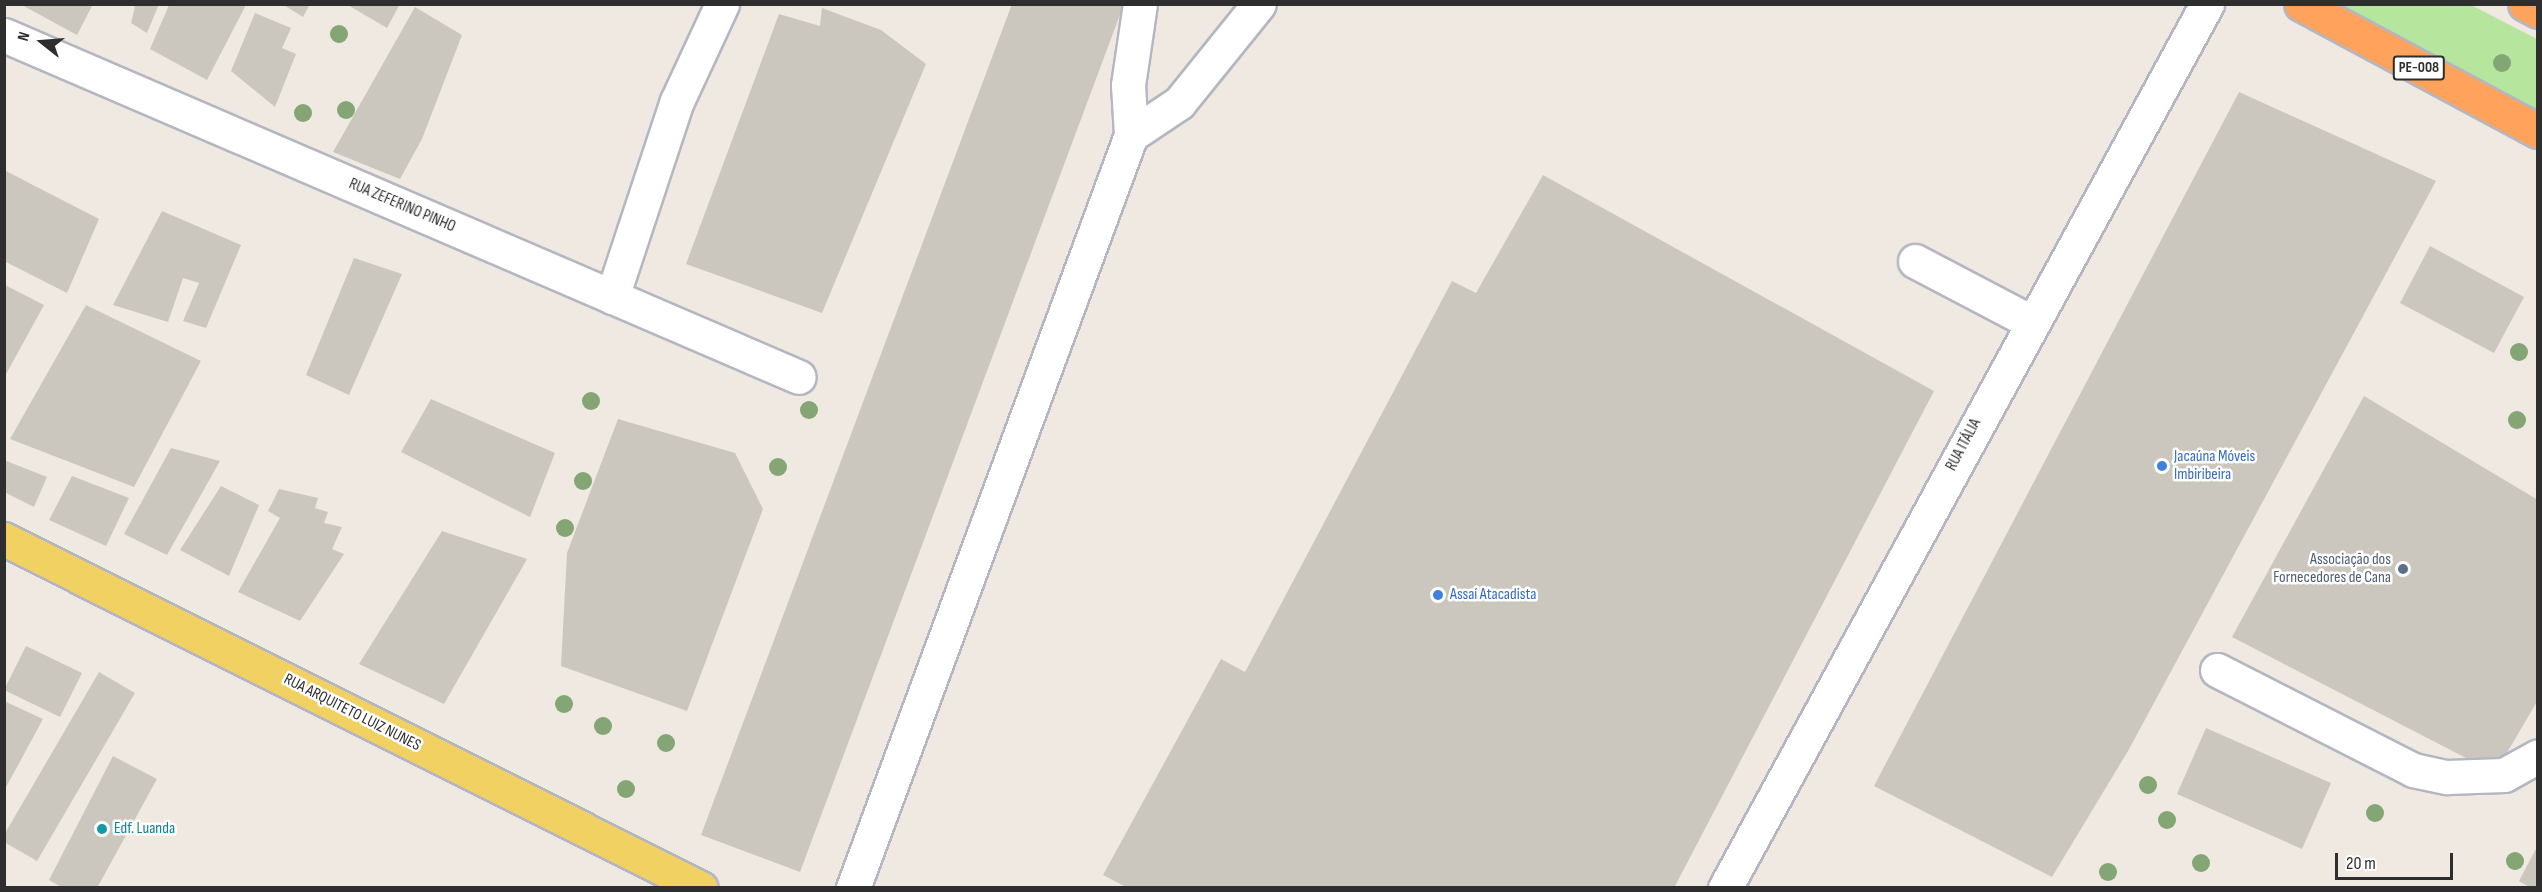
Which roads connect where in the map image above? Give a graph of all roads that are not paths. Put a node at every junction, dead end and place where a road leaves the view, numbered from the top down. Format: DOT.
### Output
graph roads {
  1 [pos="722,4"];
  2 [pos="1140,4"];
  3 [pos="1259,4"];
  4 [pos="2207,4"];
  5 [pos="2301,4"];
  6 [pos="2525,4"];
  7 [pos="2538,11"];
  8 [pos="4,35"];
  9 [pos="2538,131"];
  10 [pos="1131,135"];
  11 [pos="1915,261"];
  12 [pos="612,297"];
  13 [pos="2031,322"];
  14 [pos="799,377"];
  15 [pos="4,539"];
  16 [pos="2217,670"];
  17 [pos="2538,756"];
  18 [pos="700,888"];
  19 [pos="853,888"];
  20 [pos="1725,888"];
  1 -- 12 [label="street"];
  2 -- 10 [label="street"];
  3 -- 10 [label="street"];
  4 -- 13 [label="street, RUA ITÁLIA"];
  5 -- 9 [label="highway, PE-008"];
  6 -- 7 [label="highway"];
  8 -- 12 [label="street, RUA ZEFERINO PINHO"];
  10 -- 19 [label="street"];
  11 -- 13 [label="street"];
  12 -- 14 [label="street, RUA ZEFERINO PINHO"];
  13 -- 20 [label="street, RUA ITÁLIA"];
  15 -- 18 [label="main road, RUA ARQUITETO LUIZ NUNES"];
  16 -- 17 [label="street"];
}
